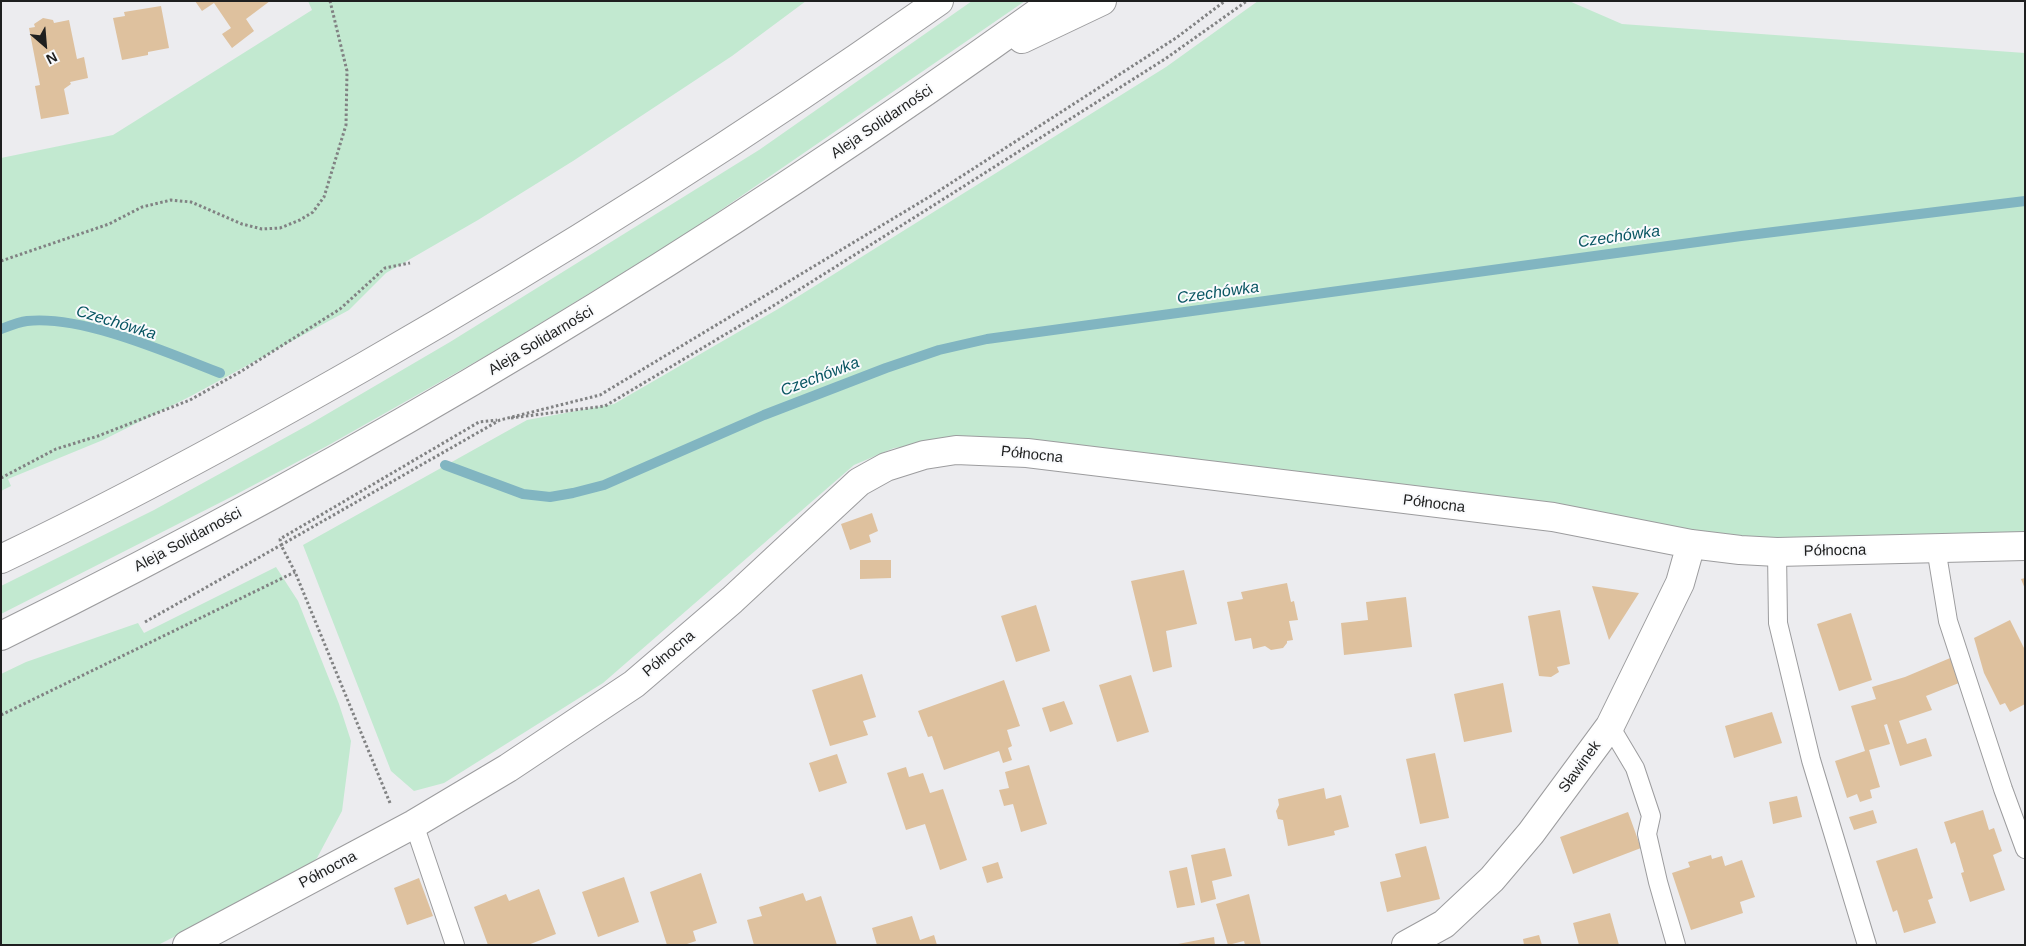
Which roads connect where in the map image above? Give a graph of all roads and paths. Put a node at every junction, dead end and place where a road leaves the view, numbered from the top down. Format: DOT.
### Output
graph roads {
  1 [pos="330,1"];
  2 [pos="939,1"];
  3 [pos="1054,1"];
  4 [pos="1102,1"];
  5 [pos="1225,1"];
  6 [pos="1247,1"];
  7 [pos="968,64"];
  8 [pos="1,261"];
  9 [pos="410,263"];
  10 [pos="500,420"];
  11 [pos="1,478"];
  12 [pos="1691,544"];
  13 [pos="281,545"];
  14 [pos="2025,546"];
  15 [pos="1936,548"];
  16 [pos="1777,552"];
  17 [pos="1,559"];
  18 [pos="295,572"];
  19 [pos="145,622"];
  20 [pos="1,636"];
  21 [pos="1,714"];
  22 [pos="1610,726"];
  23 [pos="408,828"];
  24 [pos="2025,849"];
  25 [pos="187,945"];
  26 [pos="455,945"];
  27 [pos="1406,945"];
  28 [pos="1676,945"];
  29 [pos="1867,945"];
  1 -- 8 [label="path"];
  2 -- 17 [label="street"];
  3 -- 7 [label="street, Aleja Solidarności"];
  4 -- 7 [label="street"];
  5 -- 10 [label="path"];
  6 -- 10 [label="path"];
  7 -- 20 [label="street, Aleja Solidarności"];
  9 -- 11 [label="path"];
  10 -- 13 [label="path"];
  10 -- 13 [label="path"];
  12 -- 16 [label="street, Północna"];
  12 -- 22 [label="street, Sławinek"];
  12 -- 23 [label="street, Północna"];
  13 -- 18 [label="path"];
  13 -- 19 [label="path"];
  14 -- 15 [label="street, Północna"];
  15 -- 16 [label="street, Północna"];
  15 -- 24 [label="lane"];
  16 -- 29 [label="lane"];
  18 -- 21 [label="path"];
  18 -- 23 [label="path"];
  22 -- 27 [label="street, Sławinek"];
  22 -- 28 [label="lane"];
  23 -- 25 [label="street, Północna"];
  23 -- 26 [label="lane"];
}
